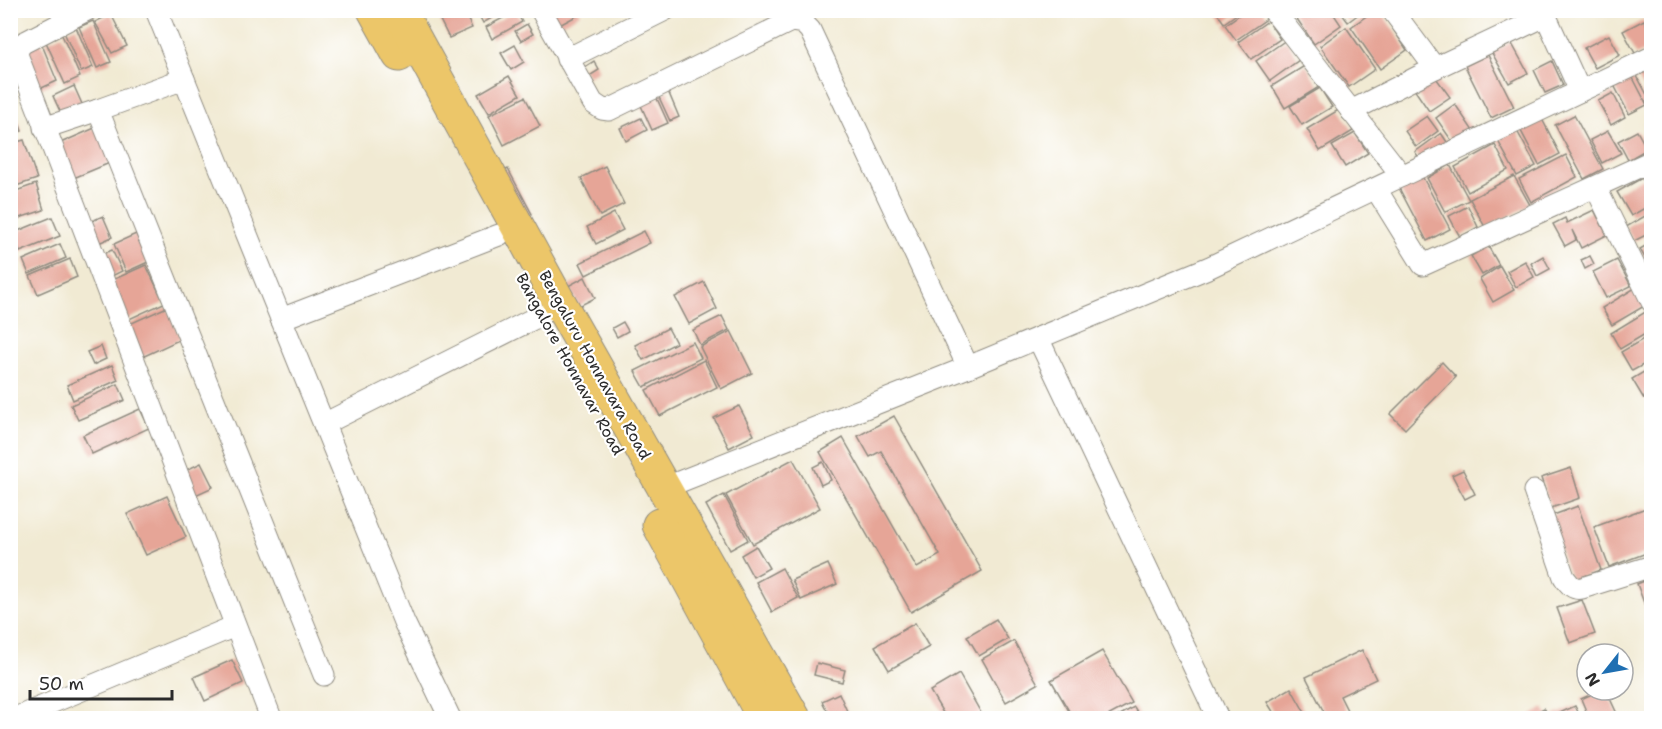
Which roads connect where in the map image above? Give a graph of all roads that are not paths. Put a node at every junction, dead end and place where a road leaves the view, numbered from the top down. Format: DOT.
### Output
graph roads {
  1 [pos="87,10"];
  2 [pos="156,10"];
  3 [pos="374,10"];
  4 [pos="399,10"];
  5 [pos="541,10"];
  6 [pos="665,10"];
  7 [pos="1273,10"];
  8 [pos="1392,10"];
  9 [pos="1544,13"];
  10 [pos="1652,57"];
  11 [pos="567,59"];
  12 [pos="1435,68"];
  13 [pos="184,79"];
  14 [pos="1580,91"];
  15 [pos="98,110"];
  16 [pos="1351,111"];
  17 [pos="44,128"];
  18 [pos="1652,161"];
  19 [pos="1402,176"];
  20 [pos="1596,188"];
  21 [pos="1376,189"];
  22 [pos="499,235"];
  23 [pos="1652,302"];
  24 [pos="541,315"];
  25 [pos="281,319"];
  26 [pos="1038,338"];
  27 [pos="968,367"];
  28 [pos="324,424"];
  29 [pos="664,488"];
  30 [pos="1534,491"];
  31 [pos="1652,566"];
  32 [pos="235,626"];
  33 [pos="324,675"];
  34 [pos="15,718"];
  35 [pos="271,718"];
  36 [pos="450,718"];
  37 [pos="764,718"];
  38 [pos="794,718"];
  39 [pos="1218,718"];
  1 -- 17 [label="street"];
  2 -- 13 [label="street"];
  3 -- 22 [label="main road, Bangalore Honnavar Road"];
  4 -- 29 [label="main road, Bengaluru Honnavara Road"];
  5 -- 11 [label="street"];
  6 -- 11 [label="street"];
  7 -- 16 [label="street"];
  8 -- 12 [label="street"];
  9 -- 12 [label="street"];
  9 -- 14 [label="street"];
  10 -- 14 [label="street"];
  11 -- 27 [label="street"];
  12 -- 16 [label="street"];
  13 -- 15 [label="street"];
  13 -- 25 [label="street"];
  14 -- 19 [label="street"];
  15 -- 17 [label="street"];
  15 -- 33 [label="street"];
  16 -- 19 [label="street"];
  17 -- 32 [label="street"];
  18 -- 20 [label="street"];
  19 -- 21 [label="street"];
  20 -- 21 [label="street"];
  20 -- 23 [label="street"];
  21 -- 26 [label="street"];
  22 -- 24 [label="main road, Bangalore Honnavar Road"];
  22 -- 25 [label="street"];
  24 -- 28 [label="street"];
  24 -- 37 [label="main road, Bangalore Honnavar Road"];
  25 -- 28 [label="street"];
  26 -- 27 [label="street"];
  26 -- 39 [label="street"];
  27 -- 29 [label="street"];
  28 -- 36 [label="street"];
  29 -- 38 [label="main road, Bengaluru Honnavara Road"];
  30 -- 31 [label="street"];
  32 -- 34 [label="street"];
  32 -- 35 [label="street"];
}
